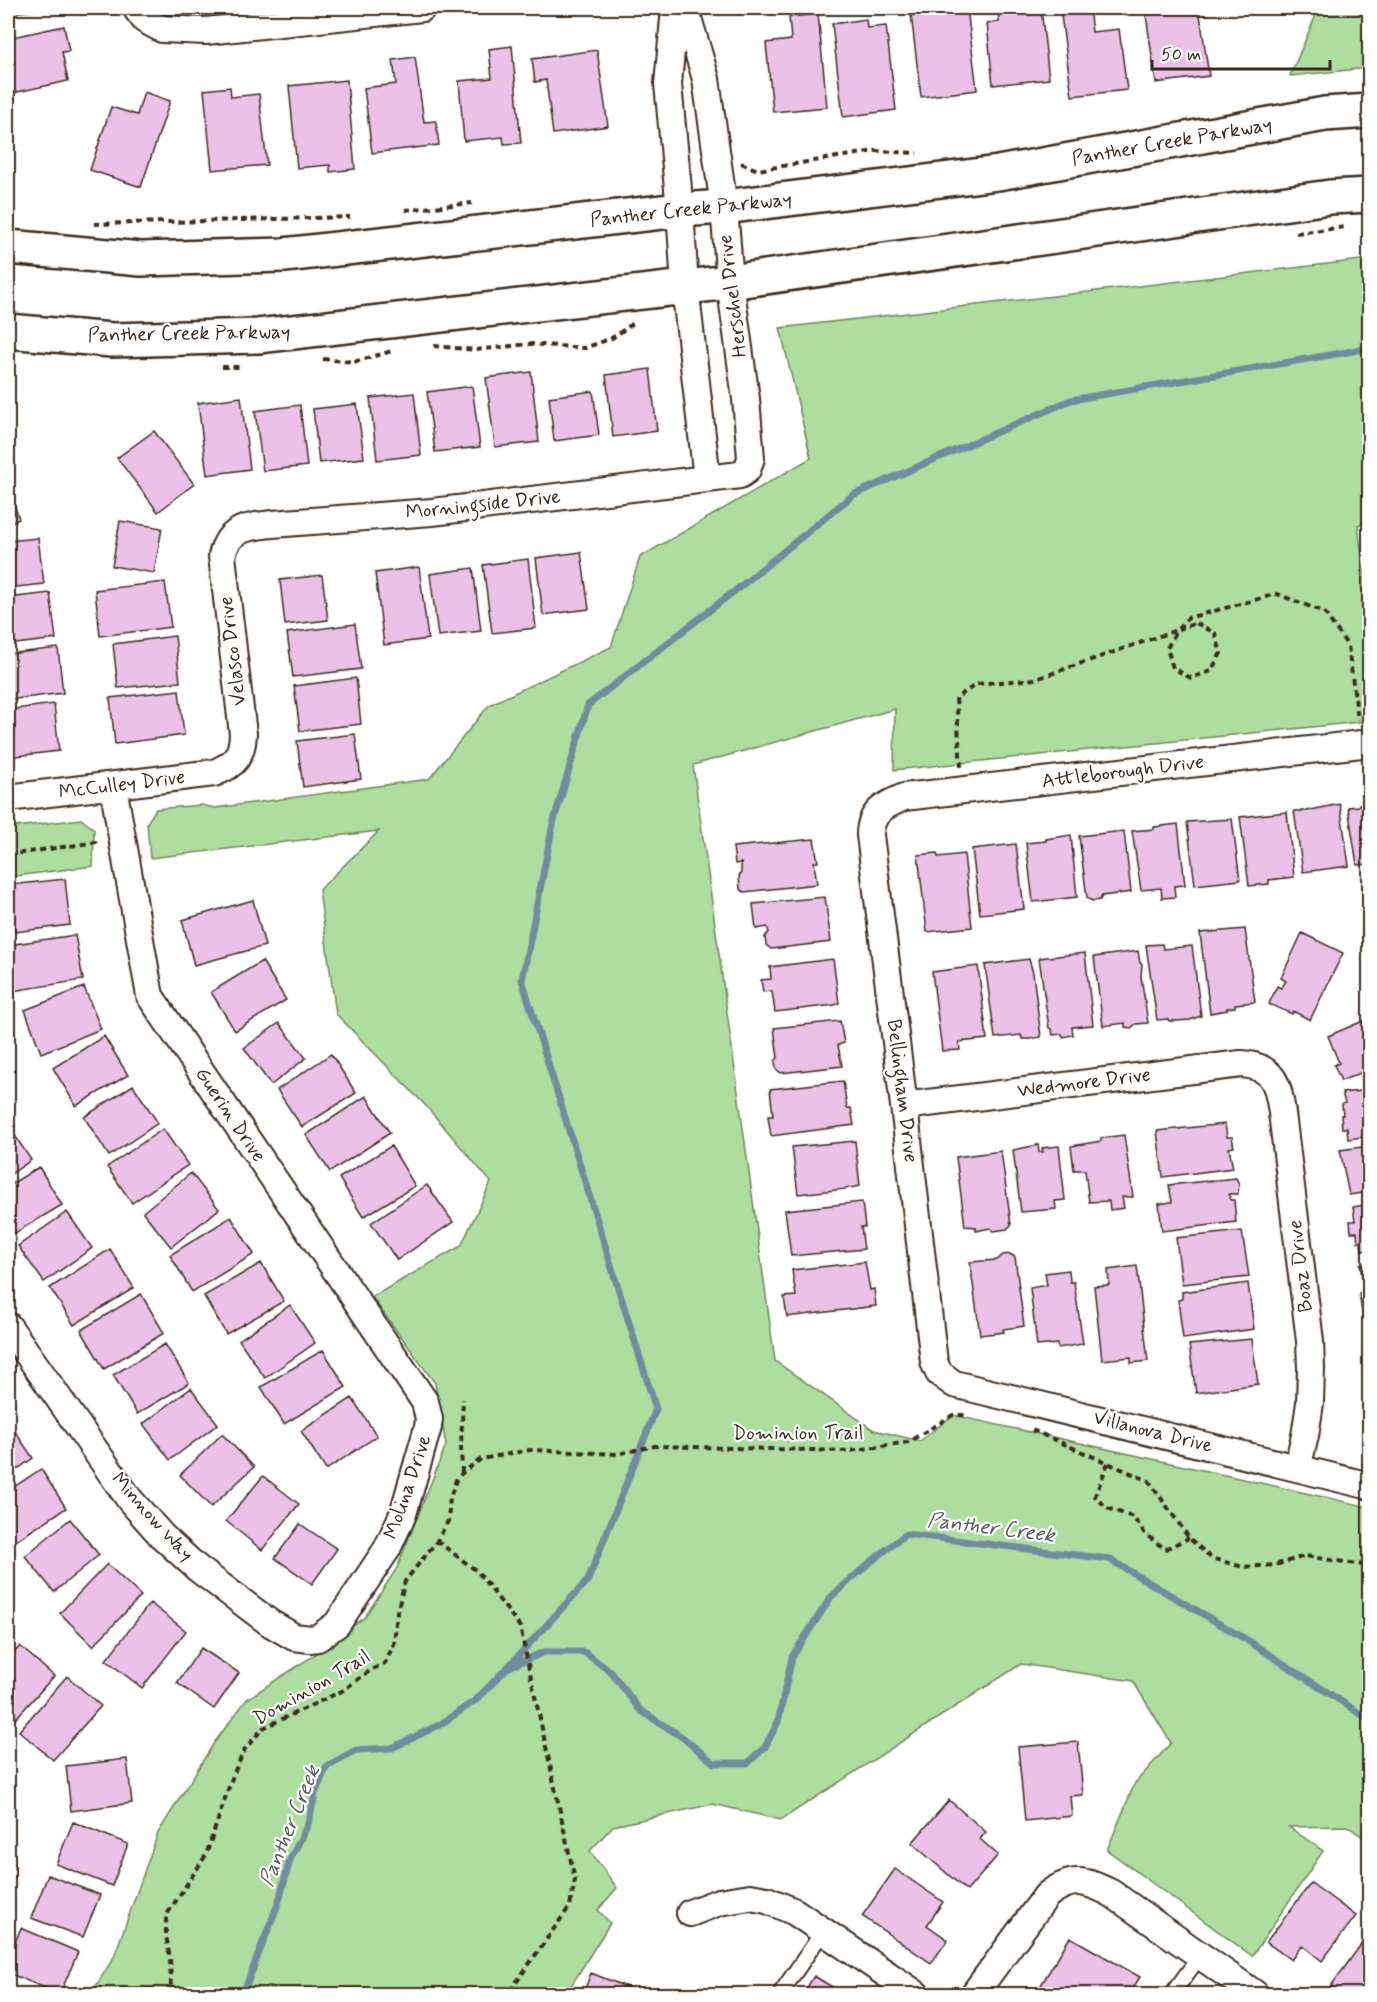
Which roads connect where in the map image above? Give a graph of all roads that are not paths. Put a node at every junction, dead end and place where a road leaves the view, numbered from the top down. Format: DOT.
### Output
graph roads {
  1 [pos="422,8"];
  2 [pos="675,8"];
  3 [pos="685,8"];
  4 [pos="141,14"];
  5 [pos="1370,111"];
  6 [pos="1370,195"];
  7 [pos="724,207"];
  8 [pos="680,210"];
  9 [pos="8,247"];
  10 [pos="730,282"];
  11 [pos="685,286"];
  12 [pos="8,331"];
  13 [pos="740,475"];
  14 [pos="707,478"];
  15 [pos="230,538"];
  16 [pos="1365,744"];
  17 [pos="233,762"];
  18 [pos="113,786"];
  19 [pos="8,798"];
  20 [pos="880,810"];
  21 [pos="1264,1069"];
  22 [pos="904,1106"];
  23 [pos="8,1326"];
  24 [pos="939,1373"];
  25 [pos="427,1411"];
  26 [pos="1297,1468"];
  27 [pos="1370,1486"];
  28 [pos="310,1639"];
  29 [pos="690,1913"];
  30 [pos="824,1930"];
  31 [pos="1200,1956"];
  32 [pos="780,1995"];
  33 [pos="916,1995"];
  34 [pos="974,1995"];
  35 [pos="1172,1995"];
  36 [pos="1255,1995"];
  1 -- 4 [label="street"];
  2 -- 8 [label="street"];
  3 -- 7 [label="street, Herschel Drive"];
  5 -- 7 [label="main road, Panther Creek Parkway"];
  6 -- 10 [label="main road, Panther Creek Parkway"];
  7 -- 8 [label="main road, Panther Creek Parkway"];
  7 -- 10 [label="street, Herschel Drive"];
  8 -- 9 [label="main road, Panther Creek Parkway"];
  8 -- 11 [label="street"];
  10 -- 11 [label="main road, Panther Creek Parkway"];
  10 -- 13 [label="street, Herschel Drive"];
  11 -- 12 [label="main road, Panther Creek Parkway"];
  11 -- 14 [label="street"];
  13 -- 14 [label="street, Morningside Drive"];
  14 -- 15 [label="street, Morningside Drive"];
  15 -- 17 [label="street, Velasco Drive"];
  16 -- 20 [label="street, Attleborough Drive"];
  17 -- 18 [label="street, McCulley Drive"];
  18 -- 19 [label="street, McCulley Drive"];
  18 -- 25 [label="street, Guerin Drive"];
  20 -- 22 [label="street, Bellingham Drive"];
  21 -- 22 [label="street, Wedmore Drive"];
  21 -- 26 [label="street, Boaz Drive"];
  22 -- 24 [label="street, Bellingham Drive"];
  23 -- 28 [label="street, Minnow Way"];
  24 -- 26 [label="street, Villanova Drive"];
  25 -- 28 [label="street, Molina Drive"];
  26 -- 27 [label="street, Villanova Drive"];
  29 -- 30 [label="street"];
  30 -- 32 [label="lane"];
  30 -- 33 [label="street"];
  31 -- 34 [label="street"];
  31 -- 35 [label="lane"];
  31 -- 36 [label="street"];
}
